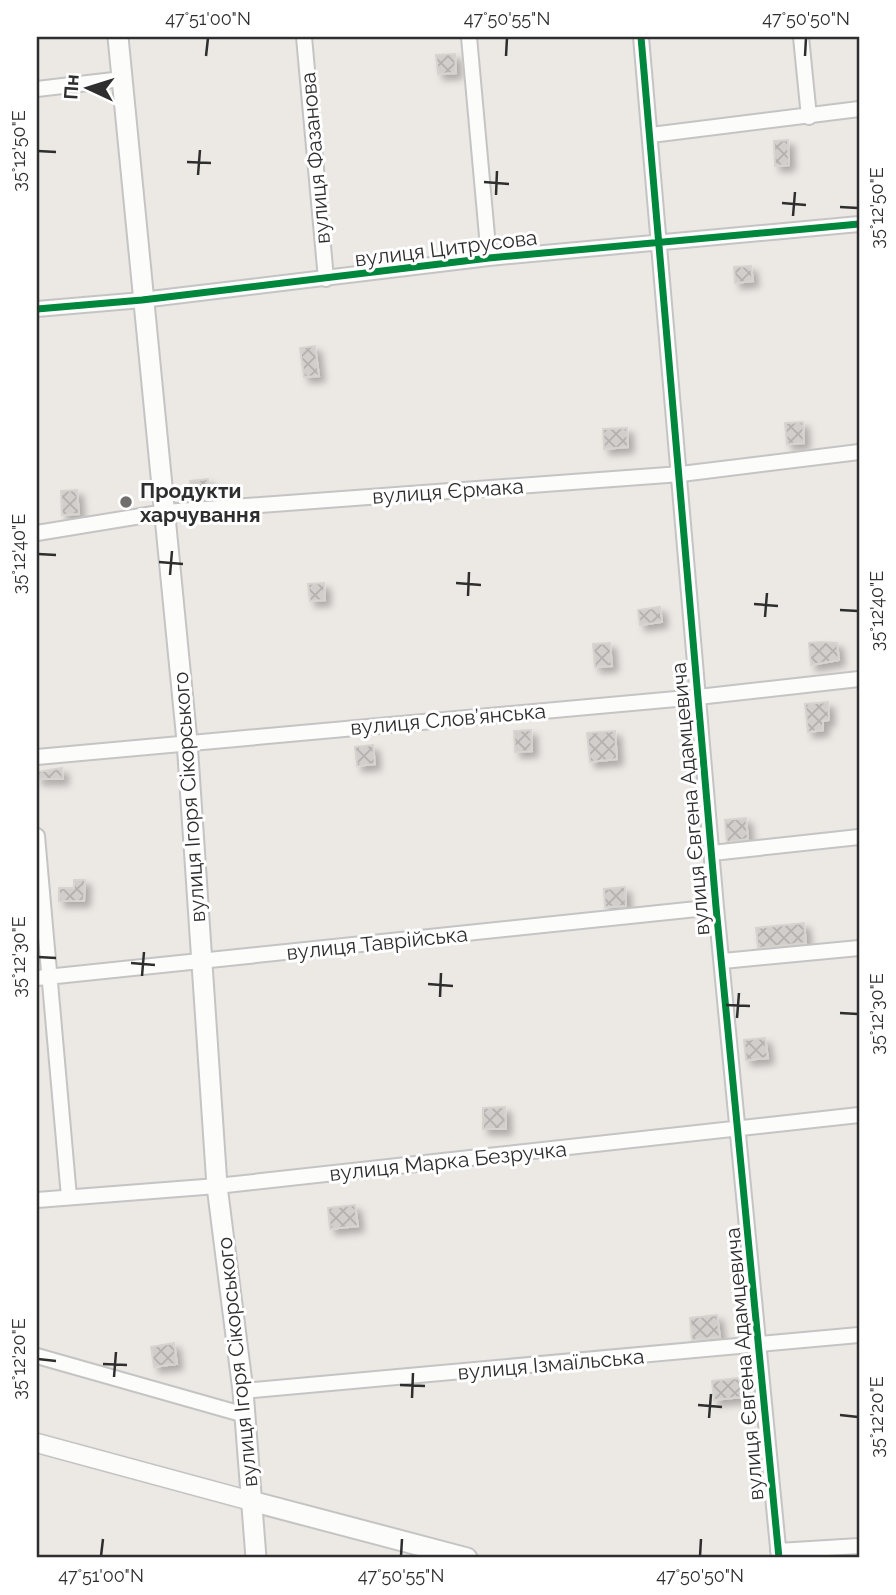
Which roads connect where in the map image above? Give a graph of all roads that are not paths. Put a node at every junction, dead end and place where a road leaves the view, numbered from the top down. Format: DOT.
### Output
graph roads {
  1 [pos="118,37"];
  2 [pos="304,37"];
  3 [pos="469,37"];
  4 [pos="641,37"];
  5 [pos="800,37"];
  6 [pos="122,79"];
  7 [pos="37,89"];
  8 [pos="859,109"];
  9 [pos="808,117"];
  10 [pos="651,135"];
  11 [pos="859,224"];
  12 [pos="658,244"];
  13 [pos="489,258"];
  14 [pos="327,279"];
  15 [pos="142,300"];
  16 [pos="37,309"];
  17 [pos="859,452"];
  18 [pos="681,474"];
  19 [pos="165,512"];
  20 [pos="37,533"];
  21 [pos="859,679"];
  22 [pos="698,697"];
  23 [pos="187,741"];
  24 [pos="37,757"];
  25 [pos="37,836"];
  26 [pos="859,837"];
  27 [pos="712,853"];
  28 [pos="716,907"];
  29 [pos="859,948"];
  30 [pos="723,961"];
  31 [pos="200,962"];
  32 [pos="42,978"];
  33 [pos="859,1115"];
  34 [pos="740,1128"];
  35 [pos="217,1186"];
  36 [pos="69,1197"];
  37 [pos="37,1200"];
  38 [pos="859,1335"];
  39 [pos="759,1346"];
  40 [pos="37,1356"];
  41 [pos="243,1391"];
  42 [pos="245,1415"];
  43 [pos="37,1443"];
  44 [pos="251,1501"];
  45 [pos="859,1546"];
  46 [pos="779,1555"];
  47 [pos="256,1558"];
  48 [pos="467,1558"];
  1 -- 6 [label="main road, вулиця Ігоря Сікорського"];
  2 -- 14 [label="street, вулиця Фазанова"];
  3 -- 13 [label="street"];
  4 -- 10 [label="street, вулиця Євгена Адамцевича"];
  5 -- 9 [label="street"];
  6 -- 7 [label="street"];
  6 -- 15 [label="main road, вулиця Ігоря Сікорського"];
  8 -- 9 [label="street"];
  9 -- 10 [label="street"];
  10 -- 12 [label="street, вулиця Євгена Адамцевича"];
  11 -- 12 [label="street, вулиця Цитрусова"];
  12 -- 13 [label="street, вулиця Цитрусова"];
  12 -- 18 [label="street, вулиця Євгена Адамцевича"];
  13 -- 14 [label="street, вулиця Цитрусова"];
  14 -- 15 [label="street, вулиця Цитрусова"];
  15 -- 16 [label="street, вулиця Цитрусова"];
  15 -- 19 [label="main road, вулиця Ігоря Сікорського"];
  17 -- 18 [label="street, вулиця Єрмака"];
  18 -- 19 [label="street, вулиця Єрмака"];
  18 -- 22 [label="street, вулиця Євгена Адамцевича"];
  19 -- 20 [label="street, вулиця Єрмака"];
  19 -- 23 [label="main road, вулиця Ігоря Сікорського"];
  21 -- 22 [label="street, вулиця Слов’янська"];
  22 -- 23 [label="street, вулиця Слов’янська"];
  22 -- 27 [label="street, вулиця Євгена Адамцевича"];
  23 -- 24 [label="street, вулиця Слов’янська"];
  23 -- 31 [label="main road, вулиця Ігоря Сікорського"];
  25 -- 32 [label="street"];
  26 -- 27 [label="street"];
  27 -- 28 [label="street, вулиця Євгена Адамцевича"];
  28 -- 30 [label="street, вулиця Євгена Адамцевича"];
  28 -- 31 [label="street, вулиця Таврійська"];
  29 -- 30 [label="street"];
  30 -- 34 [label="street, вулиця Євгена Адамцевича"];
  31 -- 32 [label="street, вулиця Таврійська"];
  31 -- 35 [label="main road, вулиця Ігоря Сікорського"];
  32 -- 36 [label="street"];
  33 -- 34 [label="street, вулиця Марка Безручка"];
  34 -- 35 [label="street, вулиця Марка Безручка"];
  34 -- 39 [label="street, вулиця Євгена Адамцевича"];
  35 -- 36 [label="street, вулиця Марка Безручка"];
  35 -- 41 [label="main road, вулиця Ігоря Сікорського"];
  36 -- 37 [label="street, вулиця Марка Безручка"];
  38 -- 39 [label="street, вулиця Ізмаїльська"];
  39 -- 41 [label="street, вулиця Ізмаїльська"];
  39 -- 46 [label="street, вулиця Євгена Адамцевича"];
  40 -- 42 [label="street"];
  41 -- 42 [label="main road, вулиця Ігоря Сікорського"];
  42 -- 44 [label="main road, вулиця Ігоря Сікорського"];
  43 -- 44 [label="street"];
  44 -- 47 [label="main road, вулиця Ігоря Сікорського"];
  44 -- 48 [label="main road"];
  45 -- 46 [label="street"];
}
